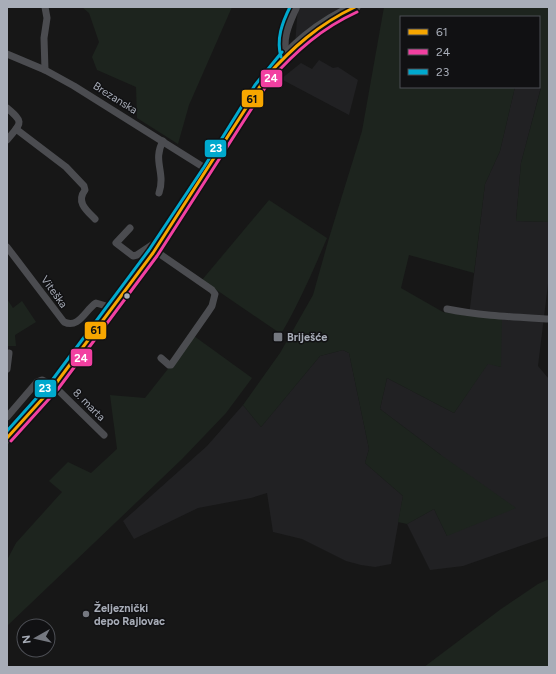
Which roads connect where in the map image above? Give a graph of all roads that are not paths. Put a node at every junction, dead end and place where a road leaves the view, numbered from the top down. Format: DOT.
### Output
graph roads {
  1 [pos="45,7"];
  2 [pos="295,7"];
  3 [pos="355,7"];
  4 [pos="7,54"];
  5 [pos="286,55"];
  6 [pos="45,70"];
  7 [pos="7,108"];
  8 [pos="16,129"];
  9 [pos="7,140"];
  10 [pos="163,142"];
  11 [pos="208,170"];
  12 [pos="159,193"];
  13 [pos="95,219"];
  14 [pos="130,228"];
  15 [pos="162,239"];
  16 [pos="7,247"];
  17 [pos="154,250"];
  18 [pos="113,308"];
  19 [pos="447,310"];
  20 [pos="549,319"];
  21 [pos="9,353"];
  22 [pos="161,358"];
  23 [pos="7,369"];
  24 [pos="54,386"];
  25 [pos="7,417"];
  26 [pos="104,435"];
  27 [pos="7,438"];
  1 -- 6 [label="street"];
  2 -- 5 [label="main road"];
  3 -- 5 [label="main road"];
  4 -- 6 [label="street, Brezanska"];
  5 -- 11 [label="main road"];
  6 -- 10 [label="street, Brezanska"];
  7 -- 8 [label="street"];
  8 -- 9 [label="street"];
  8 -- 13 [label="street"];
  10 -- 11 [label="street, Brezanska"];
  10 -- 12 [label="street"];
  11 -- 15 [label="main road"];
  14 -- 15 [label="street"];
  15 -- 17 [label="main road"];
  16 -- 18 [label="street, Viteška"];
  17 -- 18 [label="main road"];
  17 -- 22 [label="street"];
  18 -- 24 [label="main road"];
  19 -- 20 [label="street"];
  21 -- 23 [label="street"];
  24 -- 25 [label="street"];
  24 -- 26 [label="street, 8. marta"];
  24 -- 27 [label="main road"];
}
